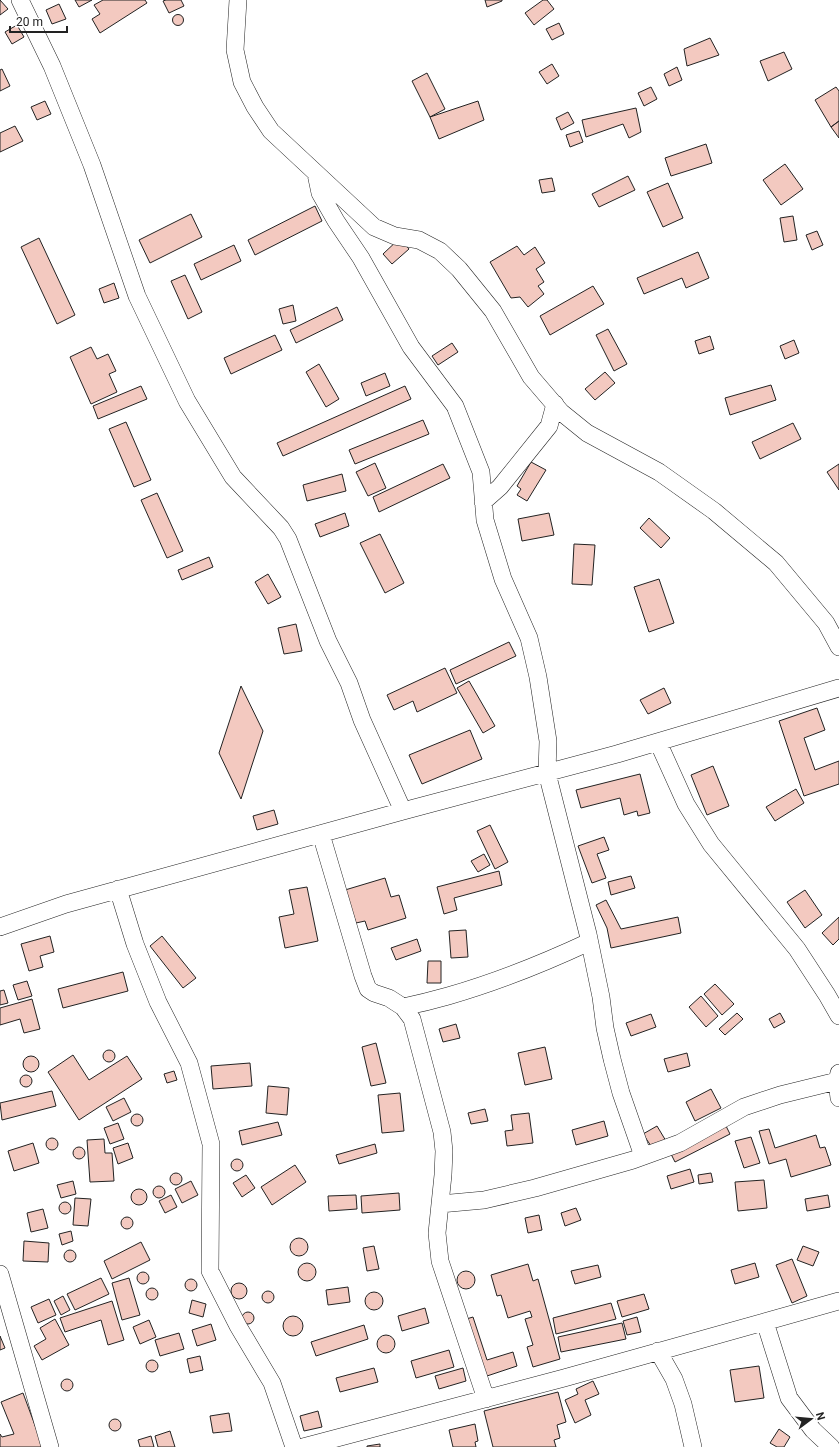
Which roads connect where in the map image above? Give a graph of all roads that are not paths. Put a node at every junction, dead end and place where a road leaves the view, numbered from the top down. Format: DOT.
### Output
graph roads {
  1 [pos="20,0"];
  2 [pos="238,0"];
  3 [pos="316,174"];
  4 [pos="555,404"];
  5 [pos="483,502"];
  6 [pos="839,647"];
  7 [pos="839,688"];
  8 [pos="658,742"];
  9 [pos="547,773"];
  10 [pos="403,811"];
  11 [pos="321,834"];
  12 [pos="118,889"];
  13 [pos="0,927"];
  14 [pos="589,942"];
  15 [pos="403,1007"];
  16 [pos="839,1016"];
  17 [pos="838,1077"];
  18 [pos="839,1098"];
  19 [pos="644,1156"];
  20 [pos="440,1204"];
  21 [pos="1,1281"];
  22 [pos="839,1301"];
  23 [pos="765,1322"];
  24 [pos="658,1351"];
  25 [pos="486,1399"];
  26 [pos="50,1447"];
  27 [pos="294,1447"];
  28 [pos="304,1447"];
  29 [pos="693,1447"];
  30 [pos="831,1447"];
  1 -- 10 [label="street"];
  2 -- 3 [label="street"];
  3 -- 4 [label="street"];
  3 -- 5 [label="street"];
  4 -- 5 [label="street"];
  4 -- 6 [label="street"];
  5 -- 9 [label="street"];
  7 -- 8 [label="street"];
  8 -- 9 [label="street"];
  8 -- 16 [label="street"];
  9 -- 10 [label="street"];
  9 -- 14 [label="street"];
  10 -- 11 [label="street"];
  11 -- 12 [label="street"];
  11 -- 15 [label="street"];
  12 -- 13 [label="street"];
  12 -- 27 [label="street"];
  14 -- 15 [label="street"];
  14 -- 19 [label="street"];
  15 -- 20 [label="street"];
  17 -- 18 [label="street"];
  17 -- 19 [label="street"];
  19 -- 20 [label="street"];
  20 -- 25 [label="street"];
  21 -- 26 [label="street"];
  22 -- 23 [label="street"];
  23 -- 24 [label="street"];
  23 -- 30 [label="street"];
  24 -- 25 [label="street"];
  24 -- 29 [label="street"];
  25 -- 28 [label="street"];
}
